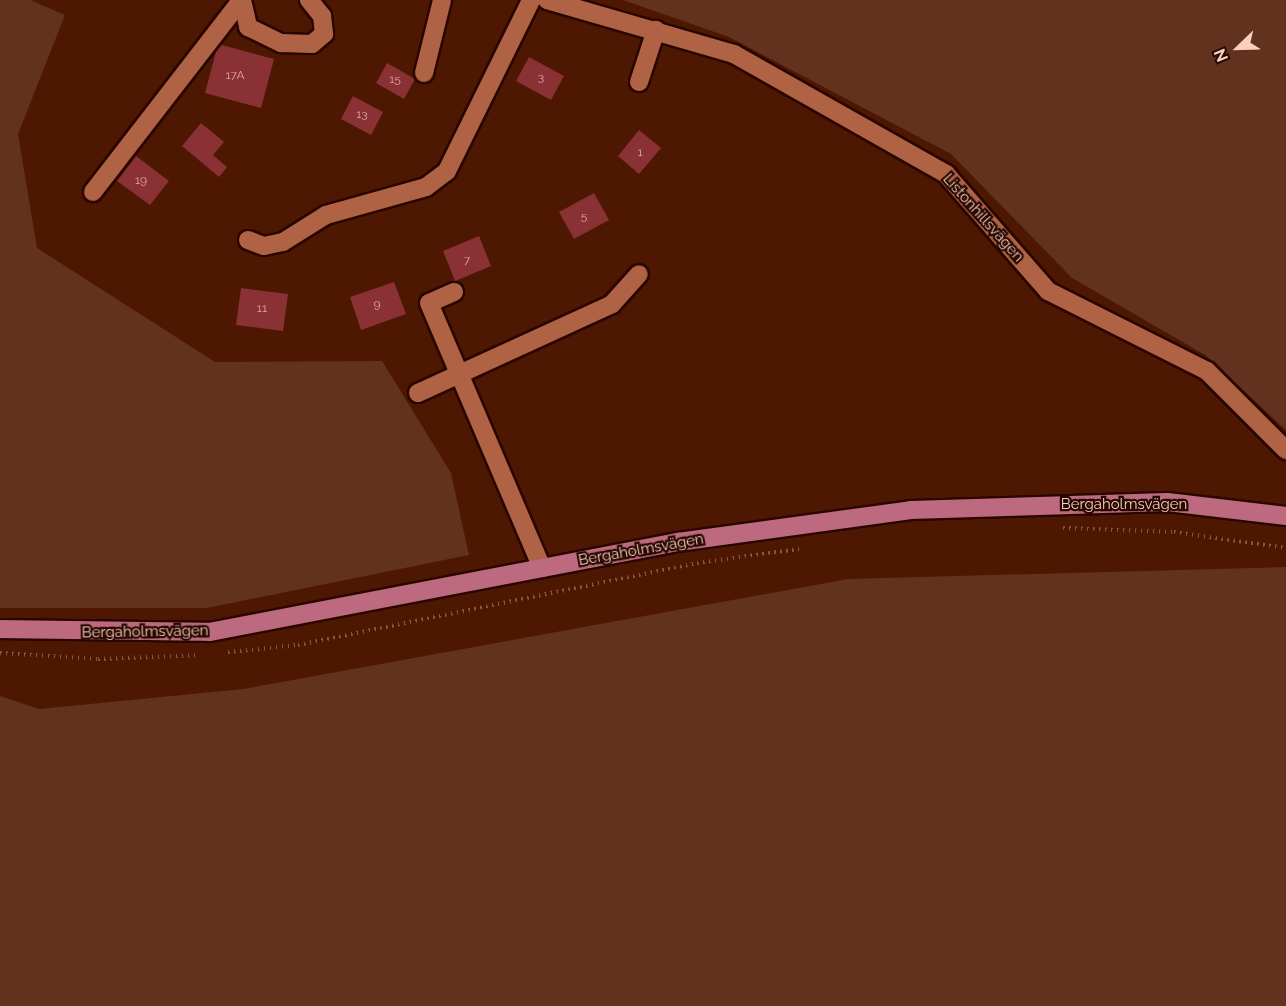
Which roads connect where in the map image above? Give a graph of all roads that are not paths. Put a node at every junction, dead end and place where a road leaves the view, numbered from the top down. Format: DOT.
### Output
graph roads {
  1 [pos="309,0"];
  2 [pos="442,0"];
  3 [pos="531,0"];
  4 [pos="548,0"];
  5 [pos="241,1"];
  6 [pos="589,5"];
  7 [pos="656,30"];
  8 [pos="424,73"];
  9 [pos="639,82"];
  10 [pos="93,192"];
  11 [pos="248,240"];
  12 [pos="639,274"];
  13 [pos="454,292"];
  14 [pos="462,373"];
  15 [pos="418,393"];
  16 [pos="1286,450"];
  17 [pos="1286,516"];
  18 [pos="542,568"];
  19 [pos="0,629"];
  1 -- 5 [label="street"];
  2 -- 8 [label="street"];
  3 -- 11 [label="street"];
  4 -- 6 [label="street, Listonhillsvägen"];
  5 -- 10 [label="street"];
  6 -- 7 [label="street, Listonhillsvägen"];
  7 -- 9 [label="street"];
  7 -- 16 [label="street, Listonhillsvägen"];
  12 -- 14 [label="street"];
  13 -- 14 [label="street"];
  14 -- 15 [label="street"];
  14 -- 18 [label="street"];
  17 -- 18 [label="main road, Bergaholmsvägen"];
  18 -- 19 [label="main road, Bergaholmsvägen"];
}
